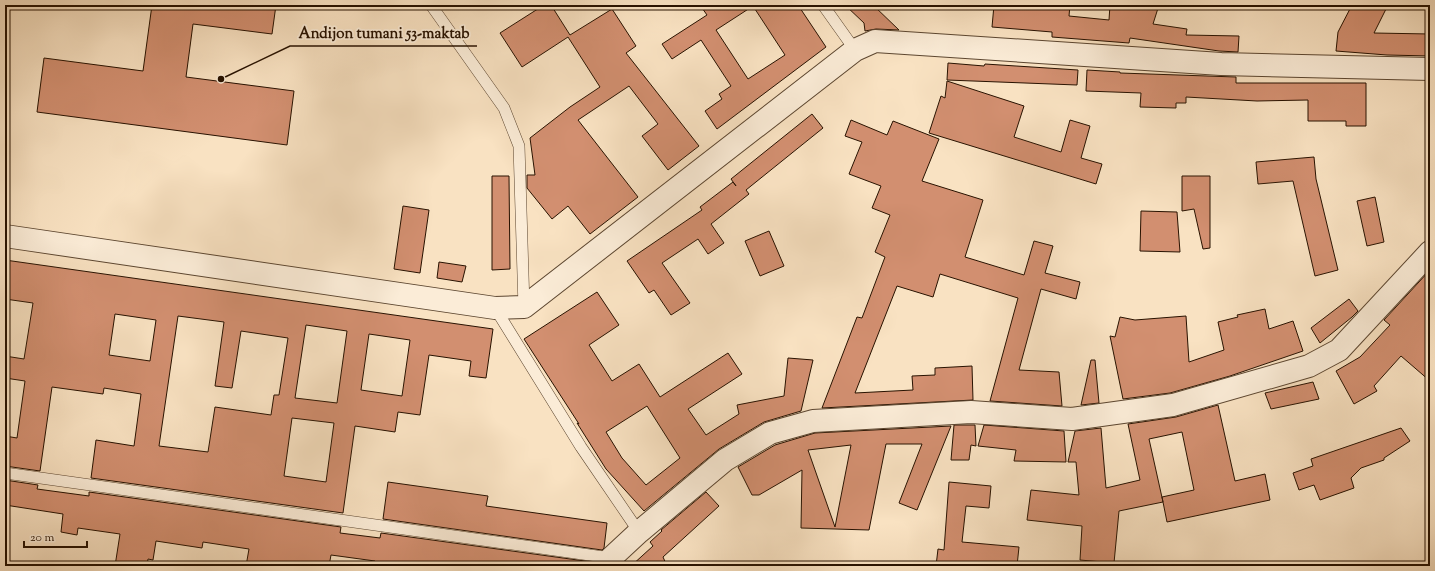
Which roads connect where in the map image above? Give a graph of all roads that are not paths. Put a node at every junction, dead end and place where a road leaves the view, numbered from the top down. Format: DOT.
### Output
graph roads {
  1 [pos="431,5"];
  2 [pos="823,5"];
  3 [pos="855,50"];
  4 [pos="1430,69"];
  5 [pos="5,236"];
  6 [pos="1430,252"];
  7 [pos="524,307"];
  8 [pos="495,308"];
  9 [pos="5,473"];
  10 [pos="639,532"];
  11 [pos="607,562"];
  1 -- 7 [label="lane"];
  2 -- 3 [label="lane"];
  3 -- 4 [label="street"];
  3 -- 7 [label="street"];
  5 -- 8 [label="street"];
  6 -- 10 [label="street"];
  7 -- 8 [label="street"];
  8 -- 10 [label="lane"];
  9 -- 11 [label="lane"];
  10 -- 11 [label="street"];
}
